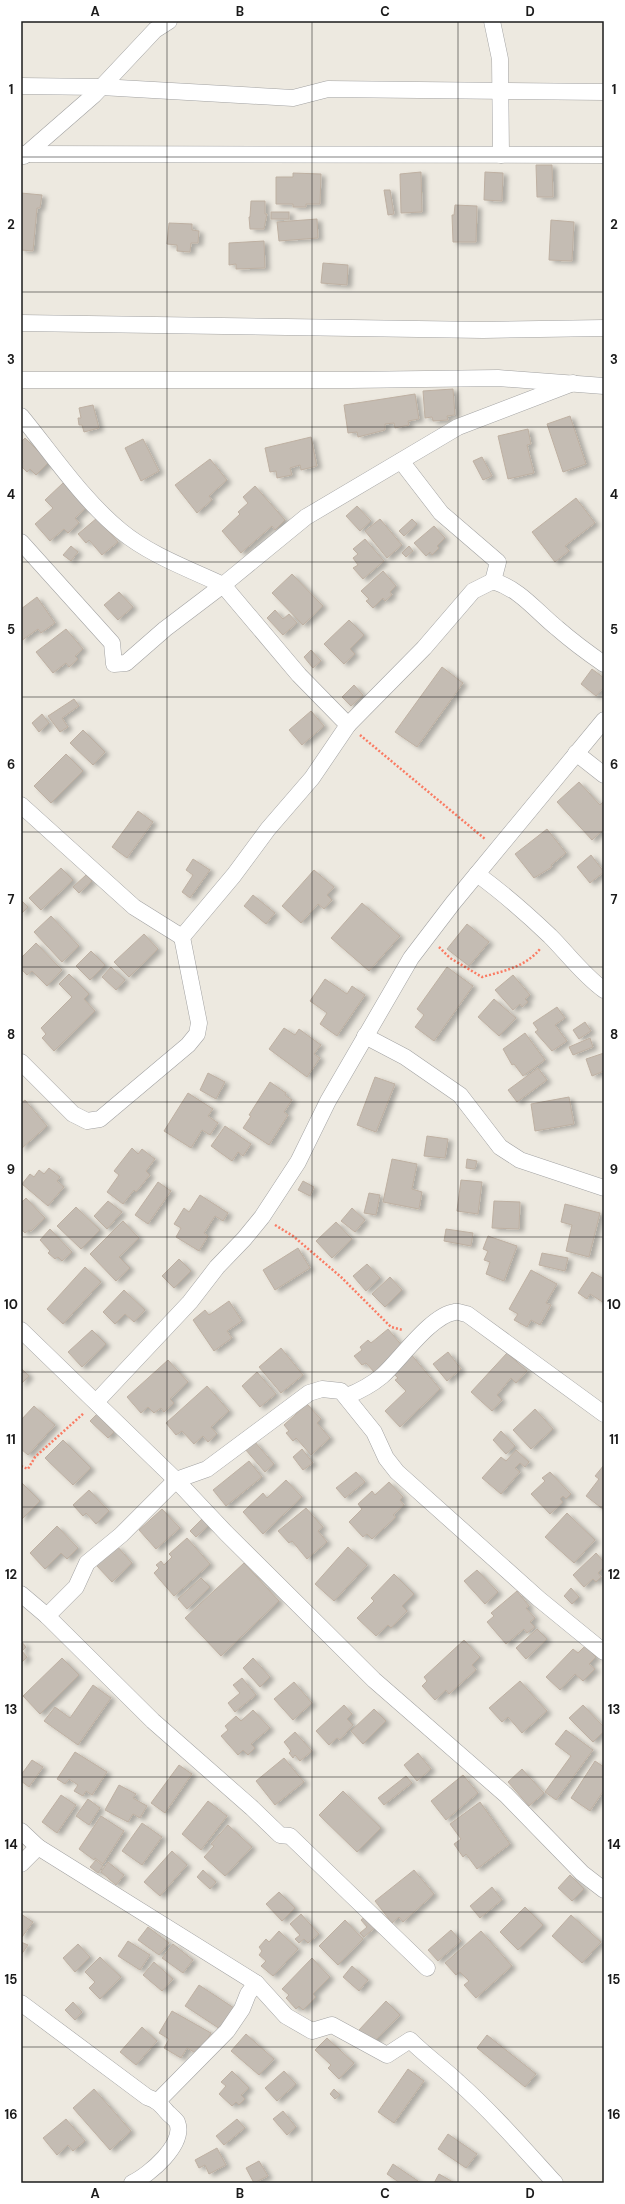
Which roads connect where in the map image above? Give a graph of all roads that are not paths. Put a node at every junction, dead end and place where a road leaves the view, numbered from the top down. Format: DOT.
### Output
graph roads {
  1 [pos="169,21"];
  2 [pos="492,21"];
  3 [pos="21,86"];
  4 [pos="101,87"];
  5 [pos="501,90"];
  6 [pos="604,92"];
  7 [pos="23,155"];
  8 [pos="501,155"];
  9 [pos="604,155"];
  10 [pos="21,324"];
  11 [pos="604,328"];
  12 [pos="21,380"];
  13 [pos="572,383"];
  14 [pos="604,386"];
  15 [pos="21,416"];
  16 [pos="401,461"];
  17 [pos="21,542"];
  18 [pos="493,581"];
  19 [pos="223,585"];
  20 [pos="604,664"];
  21 [pos="604,720"];
  22 [pos="348,725"];
  23 [pos="576,753"];
  24 [pos="604,775"];
  25 [pos="21,805"];
  26 [pos="478,874"];
  27 [pos="182,937"];
  28 [pos="604,990"];
  29 [pos="365,1036"];
  30 [pos="21,1062"];
  31 [pos="604,1188"];
  32 [pos="21,1330"];
  33 [pos="347,1396"];
  34 [pos="96,1402"];
  35 [pos="604,1414"];
  36 [pos="176,1480"];
  37 [pos="21,1594"];
  38 [pos="47,1616"];
  39 [pos="604,1652"];
  40 [pos="21,1831"];
  41 [pos="38,1847"];
  42 [pos="21,1864"];
  43 [pos="604,1890"];
  44 [pos="427,1968"];
  45 [pos="256,1983"];
  46 [pos="21,2003"];
  47 [pos="158,2101"];
  48 [pos="136,2182"];
  49 [pos="555,2183"];
  1 -- 4 [label="street"];
  2 -- 5 [label="street"];
  3 -- 4 [label="street"];
  4 -- 5 [label="street"];
  4 -- 7 [label="street"];
  5 -- 6 [label="street"];
  5 -- 8 [label="street"];
  7 -- 8 [label="street"];
  8 -- 9 [label="street"];
  10 -- 11 [label="street"];
  12 -- 13 [label="street"];
  13 -- 14 [label="street"];
  13 -- 16 [label="street"];
  15 -- 19 [label="street"];
  16 -- 18 [label="street"];
  16 -- 19 [label="street"];
  17 -- 19 [label="street"];
  18 -- 20 [label="street"];
  18 -- 22 [label="street"];
  19 -- 22 [label="street"];
  21 -- 23 [label="street"];
  22 -- 27 [label="street"];
  23 -- 24 [label="street"];
  23 -- 26 [label="street"];
  25 -- 27 [label="street"];
  26 -- 28 [label="street"];
  26 -- 29 [label="street"];
  27 -- 30 [label="street"];
  29 -- 31 [label="street"];
  29 -- 34 [label="street"];
  32 -- 34 [label="street"];
  33 -- 35 [label="street"];
  33 -- 36 [label="street"];
  33 -- 39 [label="street"];
  34 -- 36 [label="street"];
  36 -- 38 [label="street"];
  36 -- 43 [label="street"];
  37 -- 38 [label="street"];
  38 -- 44 [label="street"];
  40 -- 41 [label="street"];
  41 -- 42 [label="street"];
  41 -- 45 [label="street"];
  45 -- 47 [label="street"];
  45 -- 49 [label="street"];
  46 -- 47 [label="street"];
  47 -- 48 [label="street"];
}
